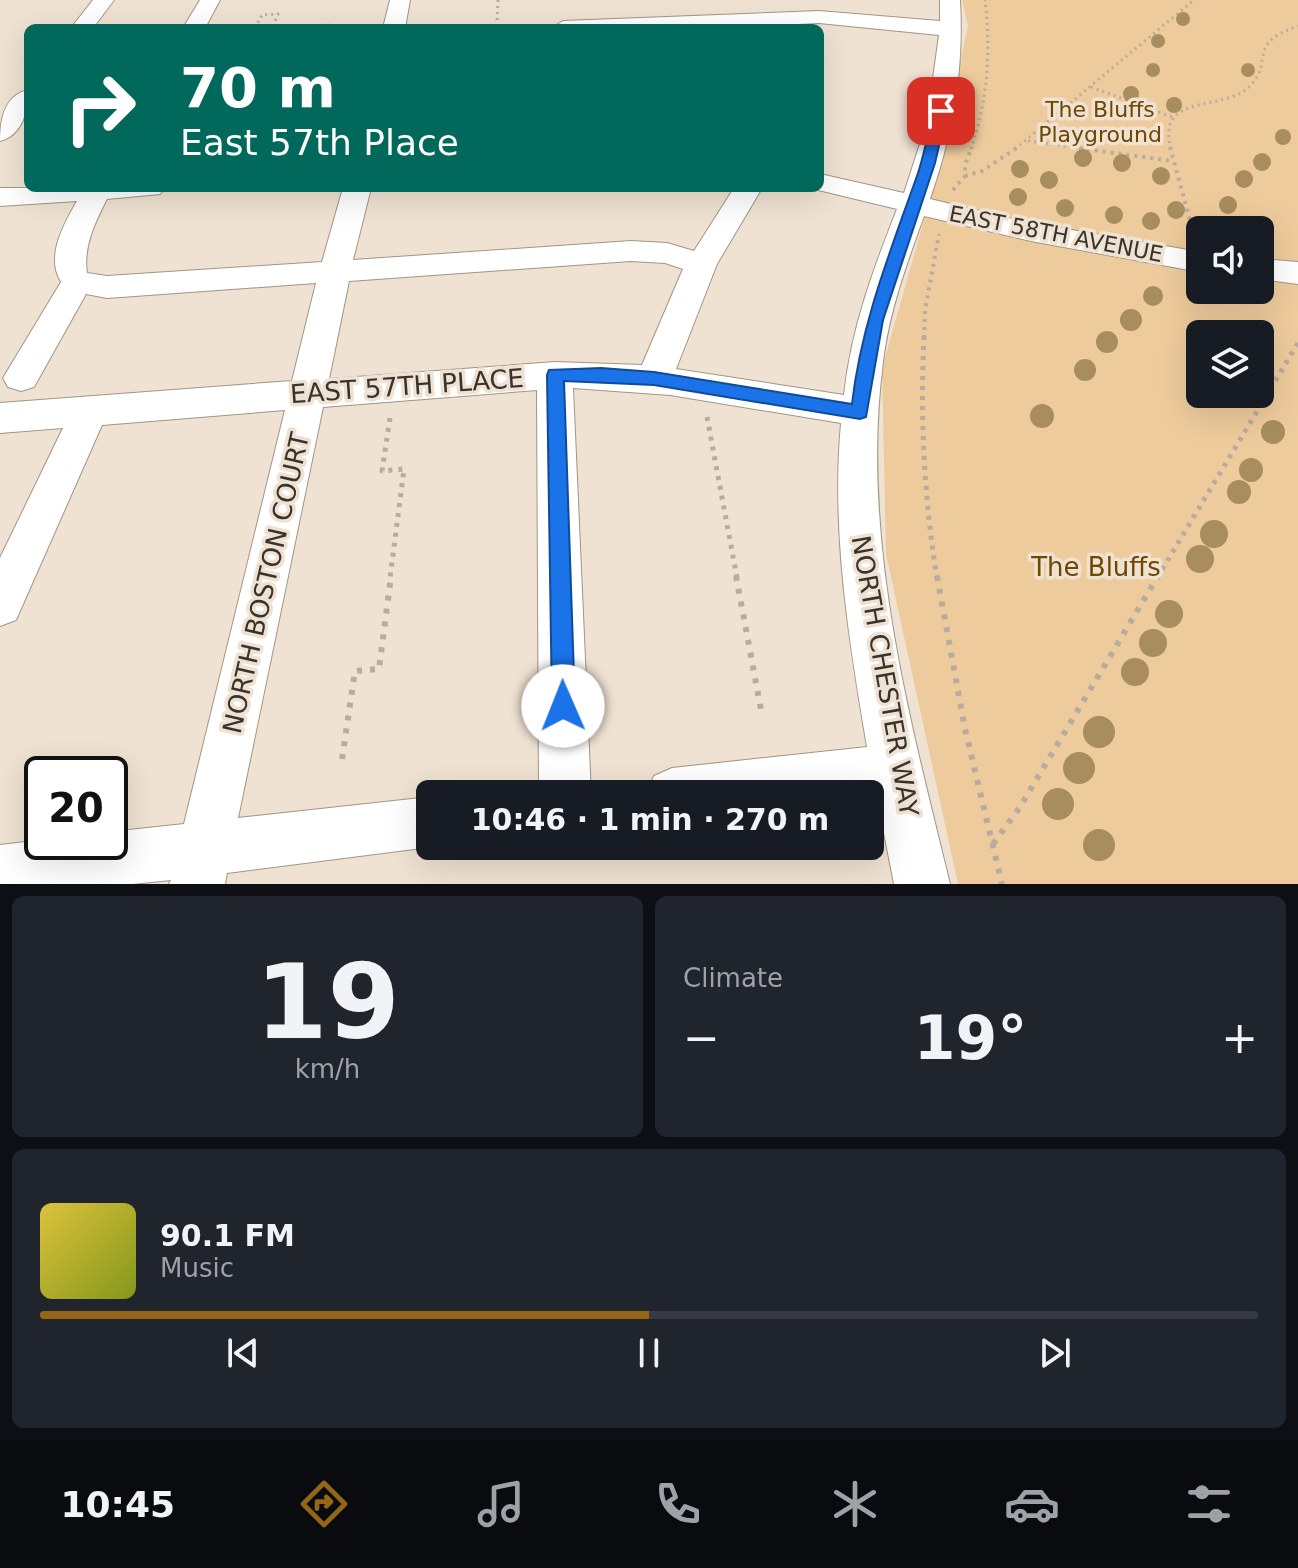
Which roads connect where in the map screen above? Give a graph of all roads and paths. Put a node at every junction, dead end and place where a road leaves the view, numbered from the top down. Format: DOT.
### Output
graph roads {
  1 [pos="104,0"];
  2 [pos="210,0"];
  3 [pos="400,0"];
  4 [pos="498,0"];
  5 [pos="591,0"];
  6 [pos="950,0"];
  7 [pos="985,0"];
  8 [pos="1194,0"];
  9 [pos="830,8"];
  10 [pos="497,20"];
  11 [pos="85,24"];
  12 [pos="196,24"];
  13 [pos="257,24"];
  14 [pos="274,24"];
  15 [pos="395,24"];
  16 [pos="593,24"];
  17 [pos="630,24"];
  18 [pos="1298,26"];
  19 [pos="824,28"];
  20 [pos="950,29"];
  21 [pos="1091,87"];
  22 [pos="24,102"];
  23 [pos="1172,117"];
  24 [pos="0,133"];
  25 [pos="1027,141"];
  26 [pos="1173,161"];
  27 [pos="965,176"];
  28 [pos="824,183"];
  29 [pos="70,192"];
  30 [pos="97,192"];
  31 [pos="356,192"];
  32 [pos="746,192"];
  33 [pos="0,197"];
  34 [pos="935,210"];
  35 [pos="1188,216"];
  36 [pos="1186,250"];
  37 [pos="701,264"];
  38 [pos="1274,270"];
  39 [pos="335,271"];
  40 [pos="1298,273"];
  41 [pos="77,282"];
  42 [pos="1298,343"];
  43 [pos="555,375"];
  44 [pos="21,378"];
  45 [pos="654,379"];
  46 [pos="309,394"];
  47 [pos="90,409"];
  48 [pos="860,412"];
  49 [pos="707,416"];
  50 [pos="0,418"];
  51 [pos="390,418"];
  52 [pos="0,605"];
  53 [pos="762,715"];
  54 [pos="342,759"];
  55 [pos="899,769"];
  56 [pos="565,780"];
  57 [pos="799,780"];
  58 [pos="416,826"];
  59 [pos="992,844"];
  60 [pos="201,866"];
  61 [pos="0,872"];
  62 [pos="922,884"];
  63 [pos="1002,884"];
  1 -- 11 [label="street"];
  2 -- 12 [label="street"];
  3 -- 15 [label="street"];
  4 -- 10 [label="path"];
  5 -- 16 [label="street"];
  6 -- 20 [label="street, NORTH CHESTER WAY"];
  7 -- 27 [label="path"];
  8 -- 21 [label="path"];
  9 -- 17 [label="street"];
  9 -- 19 [label="street"];
  9 -- 20 [label="street"];
  13 -- 14 [label="path"];
  18 -- 23 [label="path"];
  20 -- 34 [label="street, NORTH CHESTER WAY"];
  21 -- 23 [label="path"];
  21 -- 25 [label="path"];
  22 -- 24 [label="street"];
  23 -- 26 [label="path"];
  25 -- 26 [label="path"];
  25 -- 27 [label="path"];
  26 -- 35 [label="path"];
  27 -- 34 [label="path"];
  28 -- 34 [label="street, EAST 58TH AVENUE"];
  29 -- 33 [label="street"];
  30 -- 41 [label="street"];
  31 -- 39 [label="street, NORTH BOSTON COURT"];
  32 -- 37 [label="street"];
  34 -- 36 [label="street, EAST 58TH AVENUE"];
  34 -- 48 [label="street, NORTH CHESTER WAY"];
  34 -- 59 [label="path"];
  37 -- 39 [label="street"];
  37 -- 45 [label="street"];
  38 -- 40 [label="street"];
  39 -- 41 [label="street"];
  39 -- 46 [label="street, NORTH BOSTON COURT"];
  41 -- 44 [label="street"];
  42 -- 59 [label="path"];
  43 -- 45 [label="street, EAST 57TH PLACE"];
  43 -- 46 [label="street, EAST 57TH PLACE"];
  43 -- 56 [label="street"];
  45 -- 48 [label="street, EAST 57TH PLACE"];
  46 -- 47 [label="street, EAST 57TH PLACE"];
  46 -- 60 [label="street, NORTH BOSTON COURT"];
  47 -- 50 [label="street, EAST 57TH PLACE"];
  47 -- 52 [label="street"];
  48 -- 55 [label="street, NORTH CHESTER WAY"];
  49 -- 53 [label="path"];
  51 -- 54 [label="path"];
  55 -- 57 [label="street"];
  55 -- 62 [label="street, NORTH CHESTER WAY"];
  58 -- 60 [label="street"];
  59 -- 63 [label="path"];
  60 -- 61 [label="street"];
}
